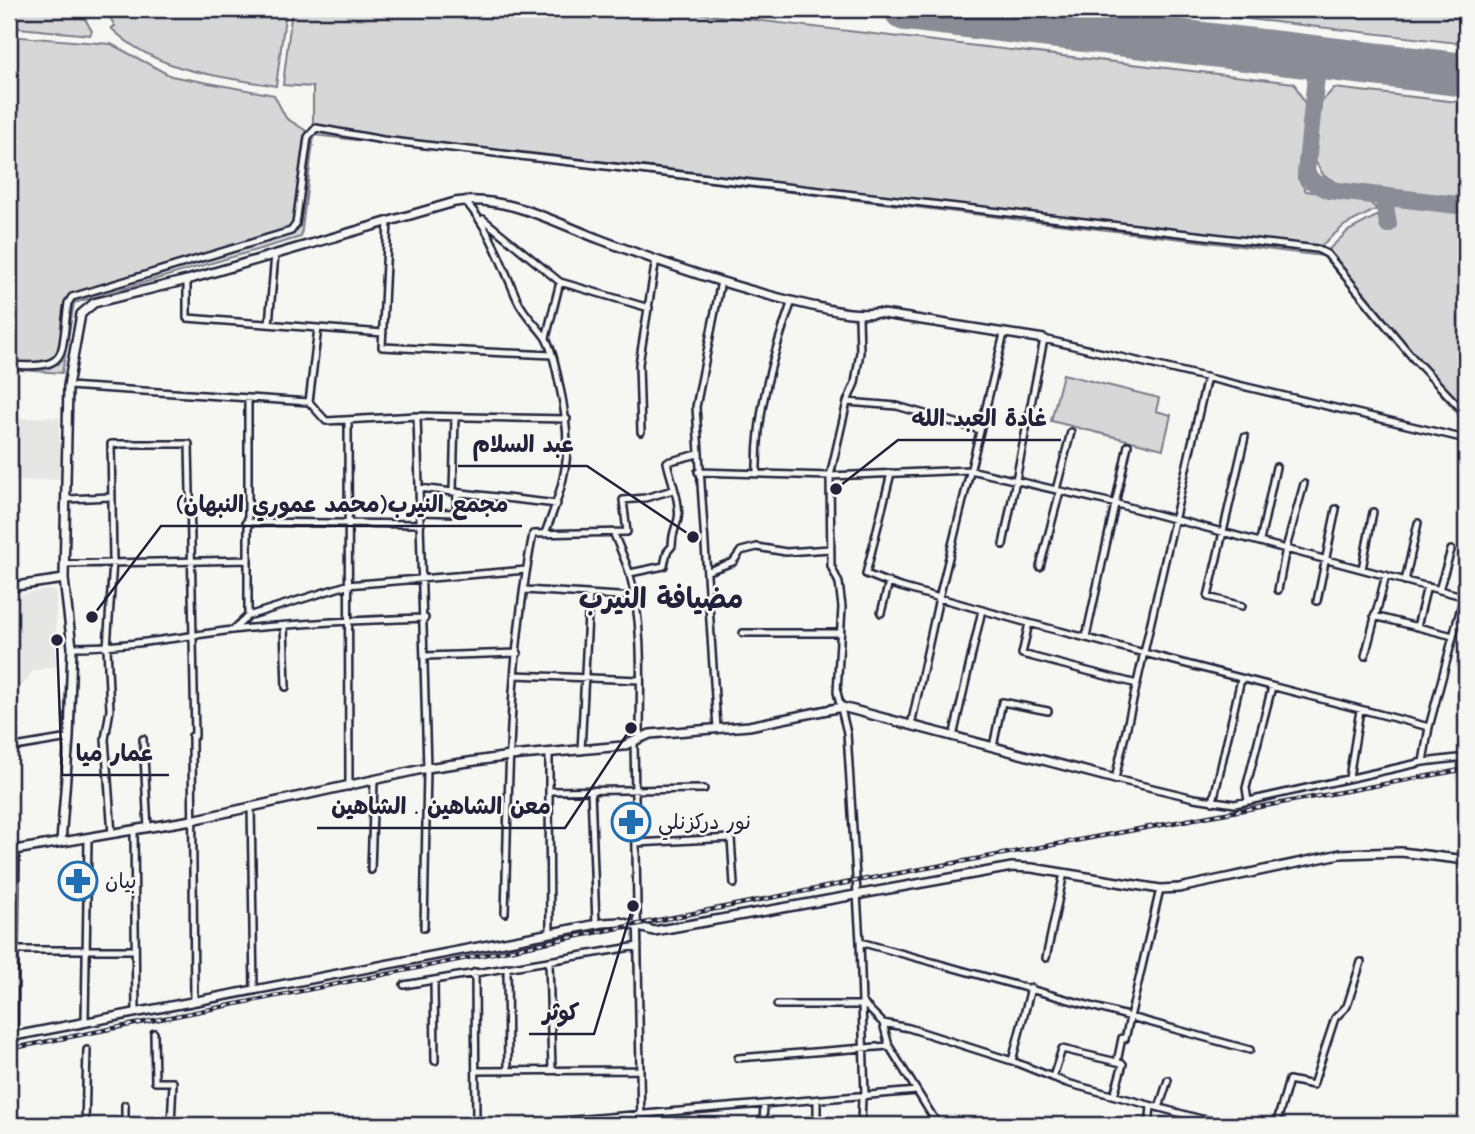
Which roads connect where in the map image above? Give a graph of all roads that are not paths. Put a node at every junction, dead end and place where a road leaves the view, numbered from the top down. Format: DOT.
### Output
graph roads {
  1 [pos="465,201"];
  2 [pos="480,217"];
  3 [pos="388,221"];
  4 [pos="275,254"];
  5 [pos="656,259"];
  6 [pos="187,279"];
  7 [pos="722,281"];
  8 [pos="560,282"];
  9 [pos="792,301"];
  10 [pos="649,308"];
  11 [pos="859,316"];
  12 [pos="269,324"];
  13 [pos="318,328"];
  14 [pos="383,333"];
  15 [pos="1004,334"];
  16 [pos="546,338"];
  17 [pos="1044,339"];
  18 [pos="551,355"];
  19 [pos="9,365"];
  20 [pos="1207,377"];
  21 [pos="68,386"];
  22 [pos="248,398"];
  23 [pos="847,401"];
  24 [pos="309,402"];
  25 [pos="1466,414"];
  26 [pos="417,416"];
  27 [pos="455,418"];
  28 [pos="567,419"];
  29 [pos="348,420"];
  30 [pos="980,430"];
  31 [pos="641,432"];
  32 [pos="1071,432"];
  33 [pos="1245,437"];
  34 [pos="1466,439"];
  35 [pos="1128,445"];
  36 [pos="698,454"];
  37 [pos="1276,467"];
  38 [pos="970,470"];
  39 [pos="698,472"];
  40 [pos="757,473"];
  41 [pos="891,473"];
  42 [pos="830,476"];
  43 [pos="1017,481"];
  44 [pos="1304,484"];
  45 [pos="419,488"];
  46 [pos="673,490"];
  47 [pos="455,491"];
  48 [pos="1058,491"];
  49 [pos="110,497"];
  50 [pos="68,499"];
  51 [pos="557,504"];
  52 [pos="1117,504"];
  53 [pos="1336,509"];
  54 [pos="421,512"];
  55 [pos="1373,512"];
  56 [pos="1176,521"];
  57 [pos="246,522"];
  58 [pos="349,523"];
  59 [pos="1418,523"];
  60 [pos="421,524"];
  61 [pos="545,533"];
  62 [pos="614,534"];
  63 [pos="1223,534"];
  64 [pos="1259,541"];
  65 [pos="1003,545"];
  66 [pos="1286,548"];
  67 [pos="830,549"];
  68 [pos="1451,550"];
  69 [pos="1327,559"];
  70 [pos="248,560"];
  71 [pos="191,561"];
  72 [pos="113,562"];
  73 [pos="64,564"];
  74 [pos="1040,567"];
  75 [pos="1362,569"];
  76 [pos="526,570"];
  77 [pos="708,571"];
  78 [pos="630,573"];
  79 [pos="1386,576"];
  80 [pos="64,579"];
  81 [pos="423,579"];
  82 [pos="1405,580"];
  83 [pos="889,582"];
  84 [pos="346,585"];
  85 [pos="1427,586"];
  86 [pos="9,587"];
  87 [pos="1466,587"];
  88 [pos="525,590"];
  89 [pos="1278,590"];
  90 [pos="1440,590"];
  91 [pos="589,595"];
  92 [pos="1465,596"];
  93 [pos="634,597"];
  94 [pos="939,598"];
  95 [pos="1317,601"];
  96 [pos="1242,606"];
  97 [pos="982,610"];
  98 [pos="881,613"];
  99 [pos="248,616"];
  100 [pos="1374,616"];
  101 [pos="425,618"];
  102 [pos="347,620"];
  103 [pos="1029,623"];
  104 [pos="284,626"];
  105 [pos="1417,627"];
  106 [pos="233,630"];
  107 [pos="743,633"];
  108 [pos="841,634"];
  109 [pos="193,635"];
  110 [pos="1086,636"];
  111 [pos="1453,636"];
  112 [pos="72,647"];
  113 [pos="107,647"];
  114 [pos="1144,651"];
  115 [pos="517,653"];
  116 [pos="425,656"];
  117 [pos="1365,656"];
  118 [pos="515,675"];
  119 [pos="583,679"];
  120 [pos="1241,679"];
  121 [pos="640,680"];
  122 [pos="1137,684"];
  123 [pos="286,687"];
  124 [pos="1272,687"];
  125 [pos="842,707"];
  126 [pos="1360,710"];
  127 [pos="1048,711"];
  128 [pos="911,725"];
  129 [pos="1429,727"];
  130 [pos="717,728"];
  131 [pos="953,737"];
  132 [pos="69,738"];
  133 [pos="143,739"];
  134 [pos="637,740"];
  135 [pos="993,747"];
  136 [pos="9,748"];
  137 [pos="581,751"];
  138 [pos="549,754"];
  139 [pos="510,756"];
  140 [pos="1466,757"];
  141 [pos="1423,762"];
  142 [pos="427,768"];
  143 [pos="1349,778"];
  144 [pos="1115,779"];
  145 [pos="374,781"];
  146 [pos="349,787"];
  147 [pos="704,789"];
  148 [pos="592,790"];
  149 [pos="635,790"];
  150 [pos="549,791"];
  151 [pos="1248,801"];
  152 [pos="1213,802"];
  153 [pos="251,806"];
  154 [pos="192,820"];
  155 [pos="148,828"];
  156 [pos="134,831"];
  157 [pos="111,834"];
  158 [pos="88,839"];
  159 [pos="61,842"];
  160 [pos="636,843"];
  161 [pos="12,851"];
  162 [pos="1466,860"];
  163 [pos="371,870"];
  164 [pos="1064,873"];
  165 [pos="734,884"];
  166 [pos="1160,889"];
  167 [pos="857,894"];
  168 [pos="505,913"];
  169 [pos="596,924"];
  170 [pos="638,926"];
  171 [pos="424,928"];
  172 [pos="550,933"];
  173 [pos="860,942"];
  174 [pos="638,946"];
  175 [pos="11,950"];
  176 [pos="86,950"];
  177 [pos="135,950"];
  178 [pos="1046,958"];
  179 [pos="549,961"];
  180 [pos="1362,962"];
  181 [pos="507,967"];
  182 [pos="475,972"];
  183 [pos="434,980"];
  184 [pos="404,985"];
  185 [pos="1031,988"];
  186 [pos="254,990"];
  187 [pos="194,1002"];
  188 [pos="862,1003"];
  189 [pos="777,1005"];
  190 [pos="136,1012"];
  191 [pos="1129,1018"];
  192 [pos="85,1021"];
  193 [pos="883,1023"];
  194 [pos="154,1032"];
  195 [pos="12,1037"];
  196 [pos="889,1046"];
  197 [pos="864,1049"];
  198 [pos="87,1050"];
  199 [pos="1250,1050"];
  200 [pos="738,1058"];
  201 [pos="435,1061"];
  202 [pos="1012,1061"];
  203 [pos="1117,1062"];
  204 [pos="477,1070"];
  205 [pos="508,1070"];
  206 [pos="552,1070"];
  207 [pos="640,1070"];
  208 [pos="1053,1077"];
  209 [pos="1168,1080"];
  210 [pos="917,1091"];
  211 [pos="1114,1095"];
  212 [pos="863,1096"];
  213 [pos="817,1100"];
  214 [pos="764,1104"];
  215 [pos="125,1105"];
  216 [pos="1151,1107"];
  217 [pos="1159,1108"];
  218 [pos="640,1114"];
  219 [pos="85,1125"];
  220 [pos="125,1125"];
  221 [pos="171,1125"];
  222 [pos="476,1125"];
  223 [pos="514,1125"];
  224 [pos="641,1125"];
  225 [pos="763,1125"];
  226 [pos="817,1125"];
  227 [pos="861,1125"];
  228 [pos="938,1125"];
  229 [pos="1149,1125"];
  230 [pos="1241,1125"];
  231 [pos="1276,1125"];
  1 -- 2 [label="street"];
  1 -- 3 [label="street"];
  1 -- 5 [label="street"];
  2 -- 8 [label="street"];
  2 -- 16 [label="street"];
  3 -- 4 [label="street"];
  3 -- 14 [label="street"];
  4 -- 6 [label="street"];
  4 -- 12 [label="street"];
  5 -- 7 [label="street"];
  5 -- 10 [label="street"];
  6 -- 12 [label="street"];
  6 -- 21 [label="street"];
  7 -- 9 [label="street"];
  7 -- 36 [label="street"];
  8 -- 10 [label="street"];
  8 -- 16 [label="street"];
  9 -- 11 [label="street"];
  9 -- 40 [label="street"];
  10 -- 31 [label="street"];
  11 -- 15 [label="street"];
  11 -- 23 [label="street"];
  12 -- 13 [label="street"];
  13 -- 14 [label="street"];
  13 -- 24 [label="street"];
  14 -- 18 [label="street"];
  15 -- 17 [label="street"];
  15 -- 30 [label="street"];
  16 -- 18 [label="street"];
  17 -- 20 [label="street"];
  17 -- 43 [label="street"];
  18 -- 28 [label="street"];
  19 -- 25 [label="street"];
  20 -- 34 [label="street"];
  20 -- 56 [label="street"];
  21 -- 22 [label="street"];
  21 -- 50 [label="street"];
  22 -- 24 [label="street"];
  22 -- 57 [label="street"];
  23 -- 30 [label="street"];
  23 -- 42 [label="street"];
  24 -- 29 [label="street"];
  26 -- 27 [label="street"];
  26 -- 29 [label="street"];
  26 -- 45 [label="street"];
  27 -- 28 [label="street"];
  27 -- 47 [label="street"];
  28 -- 51 [label="street"];
  29 -- 58 [label="street"];
  30 -- 38 [label="street"];
  32 -- 48 [label="street"];
  33 -- 63 [label="street"];
  35 -- 52 [label="street"];
  36 -- 39 [label="street"];
  36 -- 46 [label="street"];
  37 -- 64 [label="street"];
  38 -- 41 [label="street"];
  38 -- 43 [label="street"];
  38 -- 94 [label="street"];
  39 -- 40 [label="street"];
  39 -- 77 [label="street"];
  40 -- 42 [label="street"];
  41 -- 42 [label="street"];
  41 -- 83 [label="street"];
  42 -- 67 [label="street"];
  43 -- 48 [label="street"];
  43 -- 65 [label="street"];
  44 -- 66 [label="street"];
  45 -- 47 [label="street"];
  45 -- 54 [label="street"];
  46 -- 62 [label="street"];
  46 -- 78 [label="street"];
  47 -- 51 [label="street"];
  47 -- 54 [label="street"];
  48 -- 52 [label="street"];
  48 -- 74 [label="street"];
  49 -- 50 [label="street"];
  49 -- 71 [label="street"];
  49 -- 72 [label="street"];
  50 -- 73 [label="street"];
  51 -- 61 [label="street"];
  52 -- 56 [label="street"];
  52 -- 110 [label="street"];
  53 -- 69 [label="street"];
  54 -- 60 [label="street"];
  55 -- 75 [label="street"];
  56 -- 63 [label="street"];
  56 -- 114 [label="street"];
  57 -- 58 [label="street"];
  57 -- 70 [label="street"];
  58 -- 60 [label="street"];
  58 -- 84 [label="street"];
  59 -- 82 [label="street"];
  60 -- 81 [label="street"];
  61 -- 62 [label="street"];
  61 -- 76 [label="street"];
  62 -- 78 [label="street"];
  63 -- 64 [label="street"];
  63 -- 96 [label="street"];
  64 -- 66 [label="street"];
  66 -- 69 [label="street"];
  66 -- 89 [label="street"];
  67 -- 77 [label="street"];
  67 -- 108 [label="street"];
  68 -- 90 [label="street"];
  69 -- 75 [label="street"];
  69 -- 95 [label="street"];
  70 -- 71 [label="street"];
  70 -- 99 [label="street"];
  71 -- 72 [label="street"];
  71 -- 109 [label="street"];
  72 -- 73 [label="street"];
  72 -- 113 [label="street"];
  73 -- 80 [label="street"];
  75 -- 79 [label="street"];
  76 -- 81 [label="street"];
  76 -- 88 [label="street"];
  77 -- 130 [label="street"];
  78 -- 93 [label="street"];
  79 -- 82 [label="street"];
  79 -- 100 [label="street"];
  80 -- 86 [label="street"];
  80 -- 112 [label="street"];
  81 -- 84 [label="street"];
  81 -- 101 [label="street"];
  82 -- 85 [label="street"];
  83 -- 94 [label="street"];
  83 -- 98 [label="street"];
  84 -- 99 [label="street"];
  84 -- 102 [label="street"];
  85 -- 90 [label="street"];
  85 -- 105 [label="street"];
  87 -- 92 [label="street"];
  88 -- 91 [label="street"];
  88 -- 115 [label="street"];
  90 -- 92 [label="street"];
  91 -- 93 [label="street"];
  91 -- 119 [label="street"];
  92 -- 111 [label="street"];
  93 -- 121 [label="street"];
  94 -- 97 [label="street"];
  94 -- 128 [label="street"];
  97 -- 103 [label="street"];
  97 -- 131 [label="street"];
  99 -- 106 [label="street"];
  100 -- 105 [label="street"];
  100 -- 117 [label="street"];
  101 -- 102 [label="street"];
  101 -- 116 [label="street"];
  102 -- 104 [label="street"];
  102 -- 146 [label="street"];
  103 -- 110 [label="street"];
  103 -- 122 [label="street"];
  104 -- 106 [label="street"];
  104 -- 123 [label="street"];
  105 -- 111 [label="street"];
  106 -- 109 [label="street"];
  107 -- 108 [label="street"];
  108 -- 125 [label="street"];
  109 -- 113 [label="street"];
  109 -- 154 [label="street"];
  110 -- 114 [label="street"];
  111 -- 129 [label="street"];
  112 -- 113 [label="street"];
  112 -- 132 [label="street"];
  113 -- 157 [label="street"];
  114 -- 120 [label="street"];
  114 -- 122 [label="street"];
  115 -- 116 [label="street"];
  115 -- 118 [label="street"];
  116 -- 142 [label="street"];
  118 -- 119 [label="street"];
  118 -- 139 [label="street"];
  119 -- 121 [label="street"];
  119 -- 137 [label="street"];
  120 -- 124 [label="street"];
  120 -- 152 [label="street"];
  121 -- 134 [label="street"];
  122 -- 144 [label="street"];
  124 -- 126 [label="street"];
  124 -- 151 [label="street"];
  125 -- 128 [label="street"];
  125 -- 130 [label="street"];
  125 -- 167 [label="street"];
  126 -- 129 [label="street"];
  126 -- 143 [label="street"];
  127 -- 135 [label="street"];
  128 -- 131 [label="street"];
  129 -- 141 [label="street"];
  130 -- 134 [label="street"];
  131 -- 135 [label="street"];
  132 -- 136 [label="street"];
  132 -- 159 [label="street"];
  133 -- 155 [label="street"];
  134 -- 137 [label="street"];
  134 -- 149 [label="street"];
  135 -- 144 [label="street"];
  137 -- 138 [label="street"];
  138 -- 139 [label="street"];
  138 -- 150 [label="street"];
  139 -- 142 [label="street"];
  139 -- 168 [label="street"];
  140 -- 141 [label="street"];
  141 -- 143 [label="street"];
  142 -- 145 [label="street"];
  142 -- 171 [label="street"];
  143 -- 151 [label="street"];
  144 -- 152 [label="street"];
  145 -- 146 [label="street"];
  145 -- 163 [label="street"];
  146 -- 153 [label="street"];
  147 -- 149 [label="street"];
  148 -- 149 [label="street"];
  148 -- 150 [label="street"];
  148 -- 169 [label="street"];
  149 -- 160 [label="street"];
  150 -- 172 [label="street"];
  151 -- 152 [label="street"];
  153 -- 154 [label="street"];
  153 -- 186 [label="street"];
  154 -- 155 [label="street"];
  154 -- 187 [label="street"];
  155 -- 156 [label="street"];
  156 -- 157 [label="street"];
  156 -- 177 [label="street"];
  157 -- 158 [label="street"];
  158 -- 159 [label="street"];
  158 -- 176 [label="street"];
  159 -- 161 [label="street"];
  160 -- 165 [label="street"];
  160 -- 170 [label="street"];
  161 -- 175 [label="street"];
  162 -- 166 [label="street"];
  164 -- 166 [label="street"];
  164 -- 167 [label="street"];
  164 -- 178 [label="street"];
  166 -- 191 [label="street"];
  167 -- 170 [label="street"];
  167 -- 173 [label="street"];
  169 -- 170 [label="street"];
  169 -- 172 [label="street"];
  170 -- 174 [label="street"];
  172 -- 186 [label="street"];
  173 -- 185 [label="street"];
  173 -- 188 [label="street"];
  174 -- 179 [label="street"];
  174 -- 207 [label="street"];
  175 -- 176 [label="street"];
  175 -- 195 [label="street"];
  176 -- 177 [label="street"];
  176 -- 192 [label="street"];
  177 -- 190 [label="street"];
  179 -- 181 [label="street"];
  179 -- 206 [label="street"];
  180 -- 231 [label="street"];
  181 -- 182 [label="street"];
  181 -- 205 [label="street"];
  182 -- 183 [label="street"];
  182 -- 204 [label="street"];
  183 -- 184 [label="street"];
  183 -- 201 [label="street"];
  185 -- 191 [label="street"];
  185 -- 202 [label="street"];
  186 -- 187 [label="street"];
  187 -- 190 [label="street"];
  188 -- 189 [label="street"];
  188 -- 193 [label="street"];
  188 -- 197 [label="street"];
  190 -- 192 [label="street"];
  191 -- 199 [label="street"];
  191 -- 203 [label="street"];
  192 -- 195 [label="street"];
  193 -- 196 [label="street"];
  193 -- 202 [label="street"];
  194 -- 221 [label="street"];
  196 -- 197 [label="street"];
  196 -- 210 [label="street"];
  197 -- 200 [label="street"];
  197 -- 212 [label="street"];
  198 -- 219 [label="street"];
  202 -- 208 [label="street"];
  203 -- 208 [label="street"];
  203 -- 211 [label="street"];
  204 -- 205 [label="street"];
  204 -- 222 [label="street"];
  205 -- 206 [label="street"];
  206 -- 207 [label="street"];
  207 -- 218 [label="street"];
  208 -- 211 [label="street"];
  209 -- 217 [label="street"];
  210 -- 212 [label="street"];
  210 -- 228 [label="street"];
  211 -- 216 [label="street"];
  212 -- 213 [label="street"];
  212 -- 227 [label="street"];
  213 -- 214 [label="street"];
  213 -- 226 [label="street"];
  214 -- 218 [label="street"];
  214 -- 225 [label="street"];
  215 -- 220 [label="street"];
  216 -- 217 [label="street"];
  216 -- 229 [label="street"];
  217 -- 230 [label="street"];
  218 -- 223 [label="street"];
  218 -- 224 [label="street"];
}
